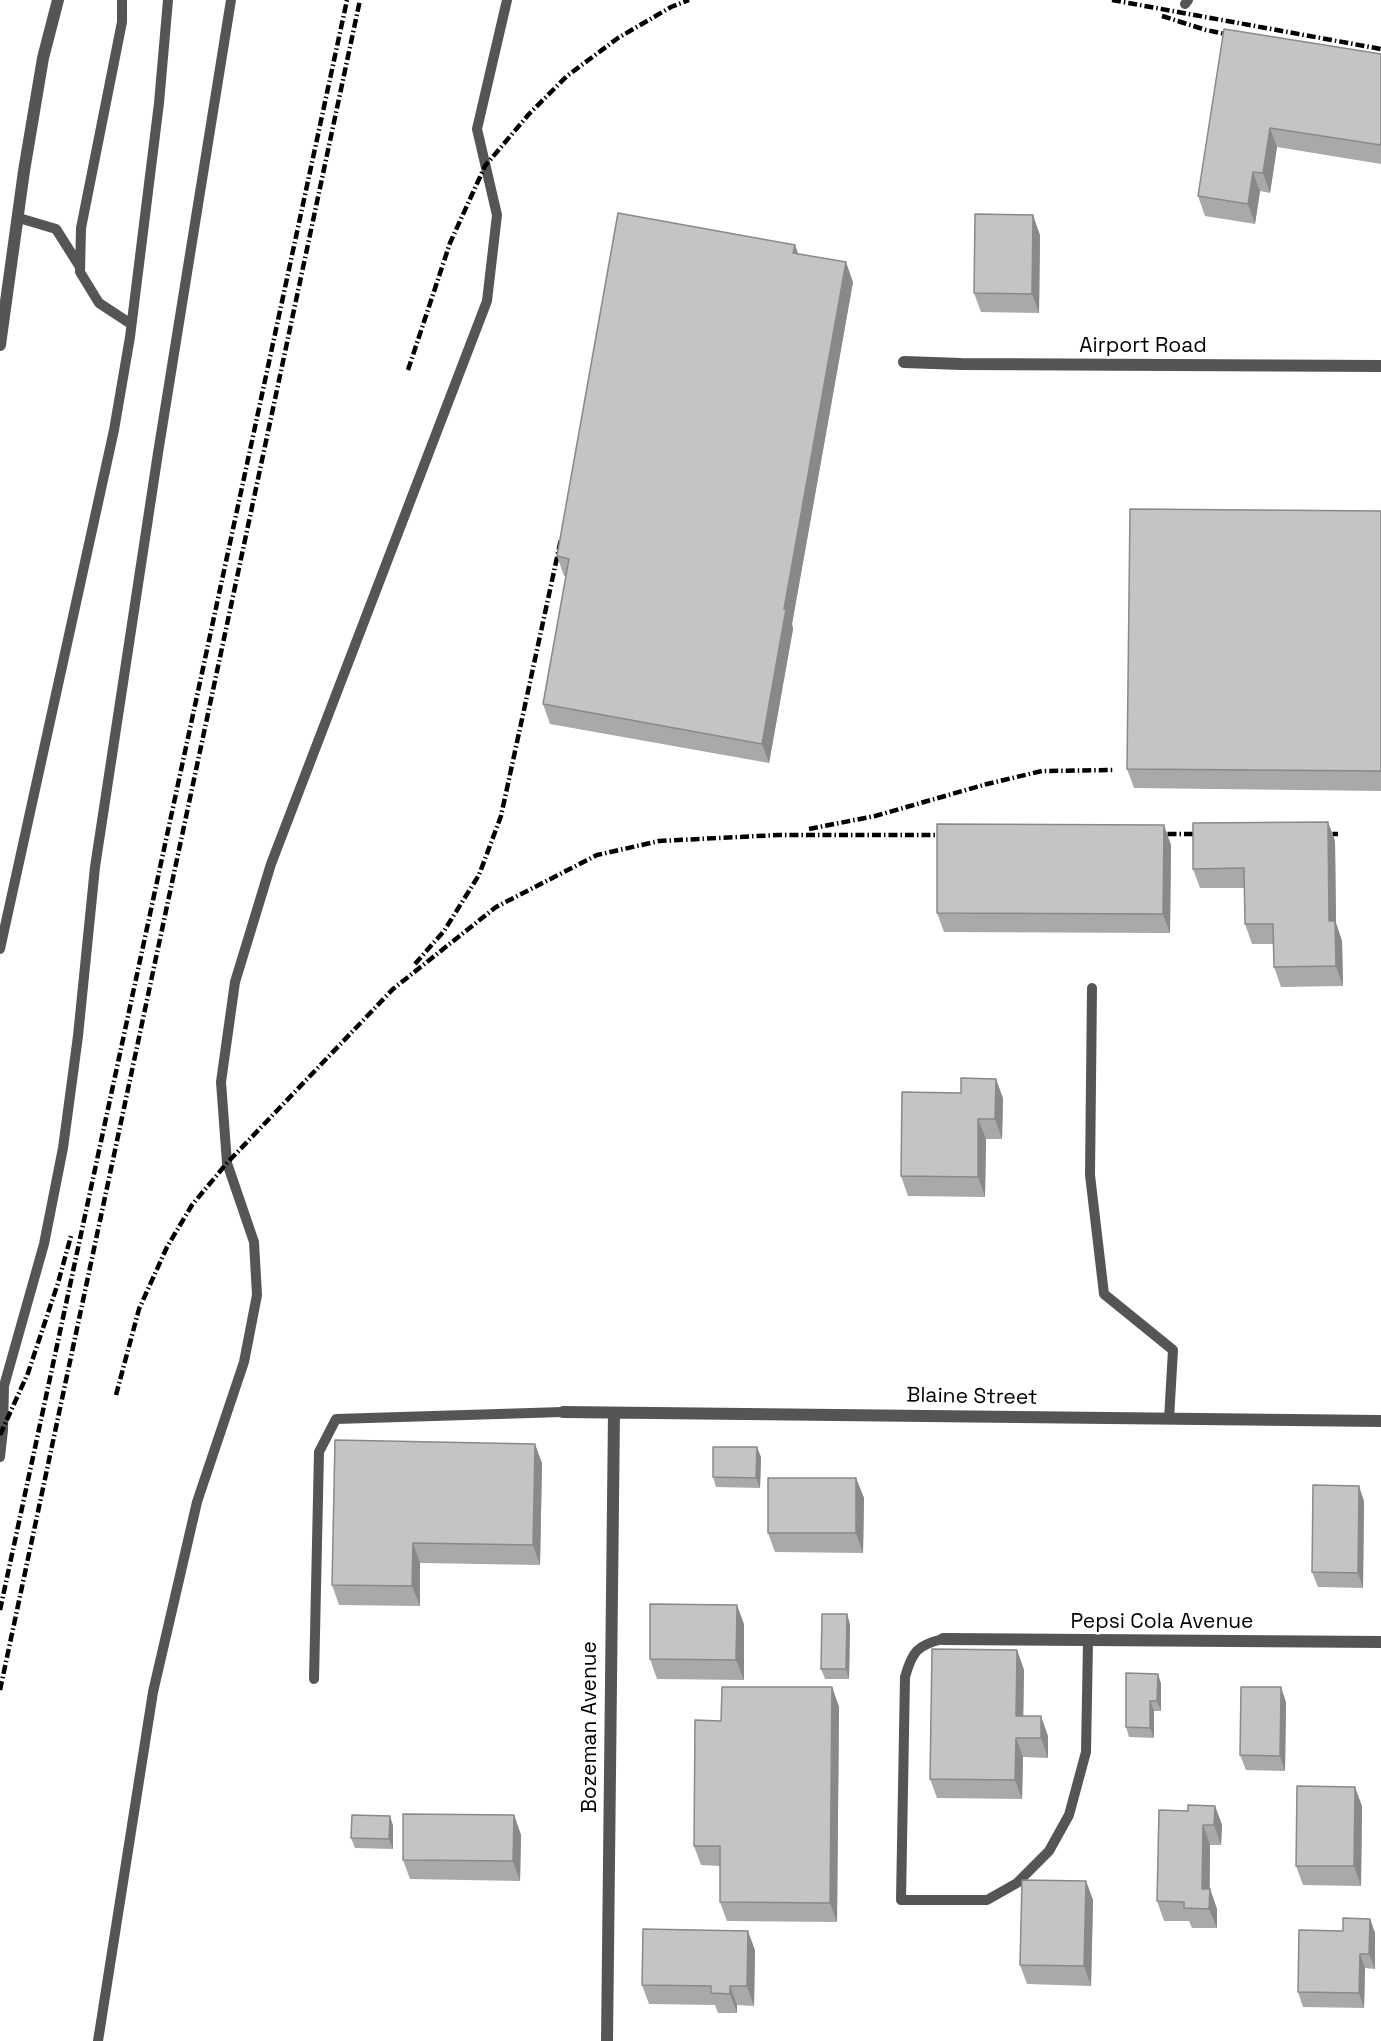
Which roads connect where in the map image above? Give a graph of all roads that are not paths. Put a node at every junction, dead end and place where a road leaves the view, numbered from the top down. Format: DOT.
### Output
graph roads {
  1 [pos="58,0"];
  2 [pos="122,0"];
  3 [pos="168,0"];
  4 [pos="231,0"];
  5 [pos="507,0"];
  6 [pos="19,218"];
  7 [pos="0,258"];
  8 [pos="13,259"];
  9 [pos="81,267"];
  10 [pos="131,324"];
  11 [pos="0,345"];
  12 [pos="904,362"];
  13 [pos="1381,366"];
  14 [pos="0,949"];
  15 [pos="1092,988"];
  16 [pos="4,1366"];
  17 [pos="562,1412"];
  18 [pos="614,1413"];
  19 [pos="1169,1419"];
  20 [pos="1381,1421"];
  21 [pos="0,1457"];
  22 [pos="943,1639"];
  23 [pos="1088,1641"];
  24 [pos="1381,1642"];
  25 [pos="314,1679"];
  26 [pos="98,2041"];
  27 [pos="607,2041"];
  1 -- 6 [label="street"];
  2 -- 9 [label="lane"];
  3 -- 10 [label="lane"];
  4 -- 16 [label="lane"];
  5 -- 26 [label="lane"];
  6 -- 8 [label="street"];
  6 -- 9 [label="lane"];
  7 -- 8 [label="lane"];
  8 -- 11 [label="street"];
  9 -- 10 [label="lane"];
  10 -- 14 [label="lane"];
  12 -- 13 [label="street, Airport Road"];
  15 -- 19 [label="lane"];
  16 -- 21 [label="lane"];
  17 -- 18 [label="street, Blaine Street"];
  17 -- 25 [label="lane"];
  18 -- 19 [label="street, Blaine Street"];
  18 -- 27 [label="street, Bozeman Avenue"];
  19 -- 20 [label="street, Blaine Street"];
  22 -- 23 [label="street, Pepsi Cola Avenue"];
  22 -- 23 [label="lane"];
  23 -- 24 [label="street, Pepsi Cola Avenue"];
}
